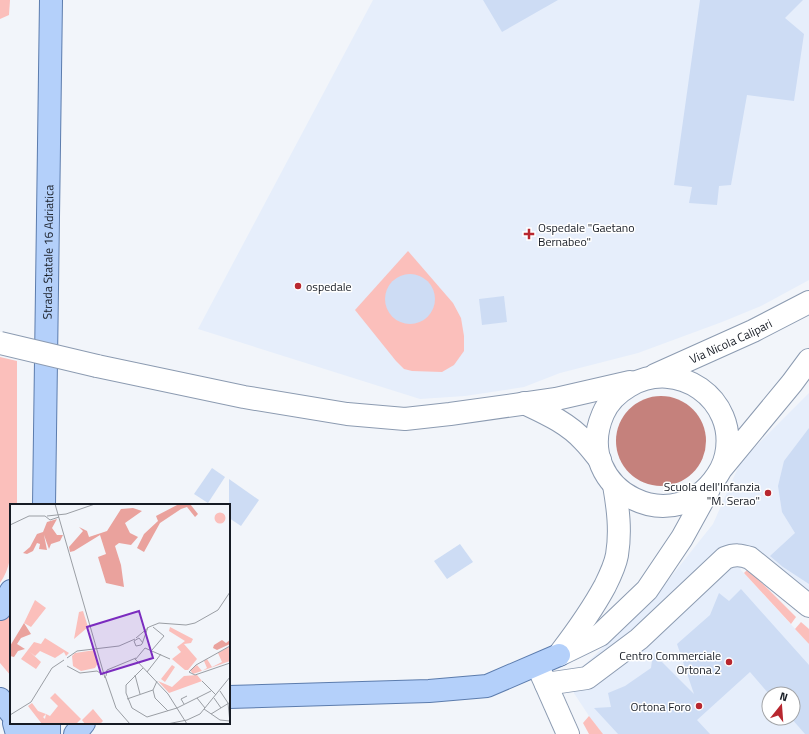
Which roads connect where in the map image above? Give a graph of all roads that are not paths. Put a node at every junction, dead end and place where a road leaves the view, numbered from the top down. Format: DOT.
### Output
graph roads {
  1 [pos="51,0"];
  2 [pos="809,302"];
  3 [pos="0,343"];
  4 [pos="809,360"];
  5 [pos="644,379"];
  6 [pos="524,403"];
  7 [pos="600,460"];
  8 [pos="45,461"];
  9 [pos="718,475"];
  10 [pos="614,485"];
  11 [pos="35,504"];
  12 [pos="44,504"];
  13 [pos="53,504"];
  14 [pos="10,593"];
  15 [pos="809,606"];
  16 [pos="0,609"];
  17 [pos="559,655"];
  18 [pos="542,674"];
  19 [pos="230,697"];
  20 [pos="0,698"];
  21 [pos="10,712"];
  22 [pos="14,724"];
  23 [pos="83,724"];
  24 [pos="17,734"];
  25 [pos="75,734"];
  26 [pos="568,734"];
  1 -- 8 [label="main road, Strada Statale 16 Adriatica"];
  2 -- 5 [label="street, Via Nicola Calipari"];
  3 -- 6 [label="street, bridge"];
  4 -- 9 [label="street"];
  5 -- 6 [label="street"];
  5 -- 7 [label="street"];
  5 -- 9 [label="street"];
  6 -- 7 [label="street"];
  7 -- 10 [label="street"];
  8 -- 11 [label="main road"];
  8 -- 12 [label="main road, Strada Statale 16 Adriatica"];
  8 -- 13 [label="main road"];
  9 -- 10 [label="street"];
  9 -- 17 [label="street"];
  10 -- 17 [label="street"];
  14 -- 16 [label="main road"];
  15 -- 18 [label="street"];
  17 -- 18 [label="main road"];
  18 -- 19 [label="main road"];
  18 -- 26 [label="street"];
  20 -- 21 [label="main road"];
  22 -- 24 [label="main road"];
  23 -- 25 [label="main road"];
}
